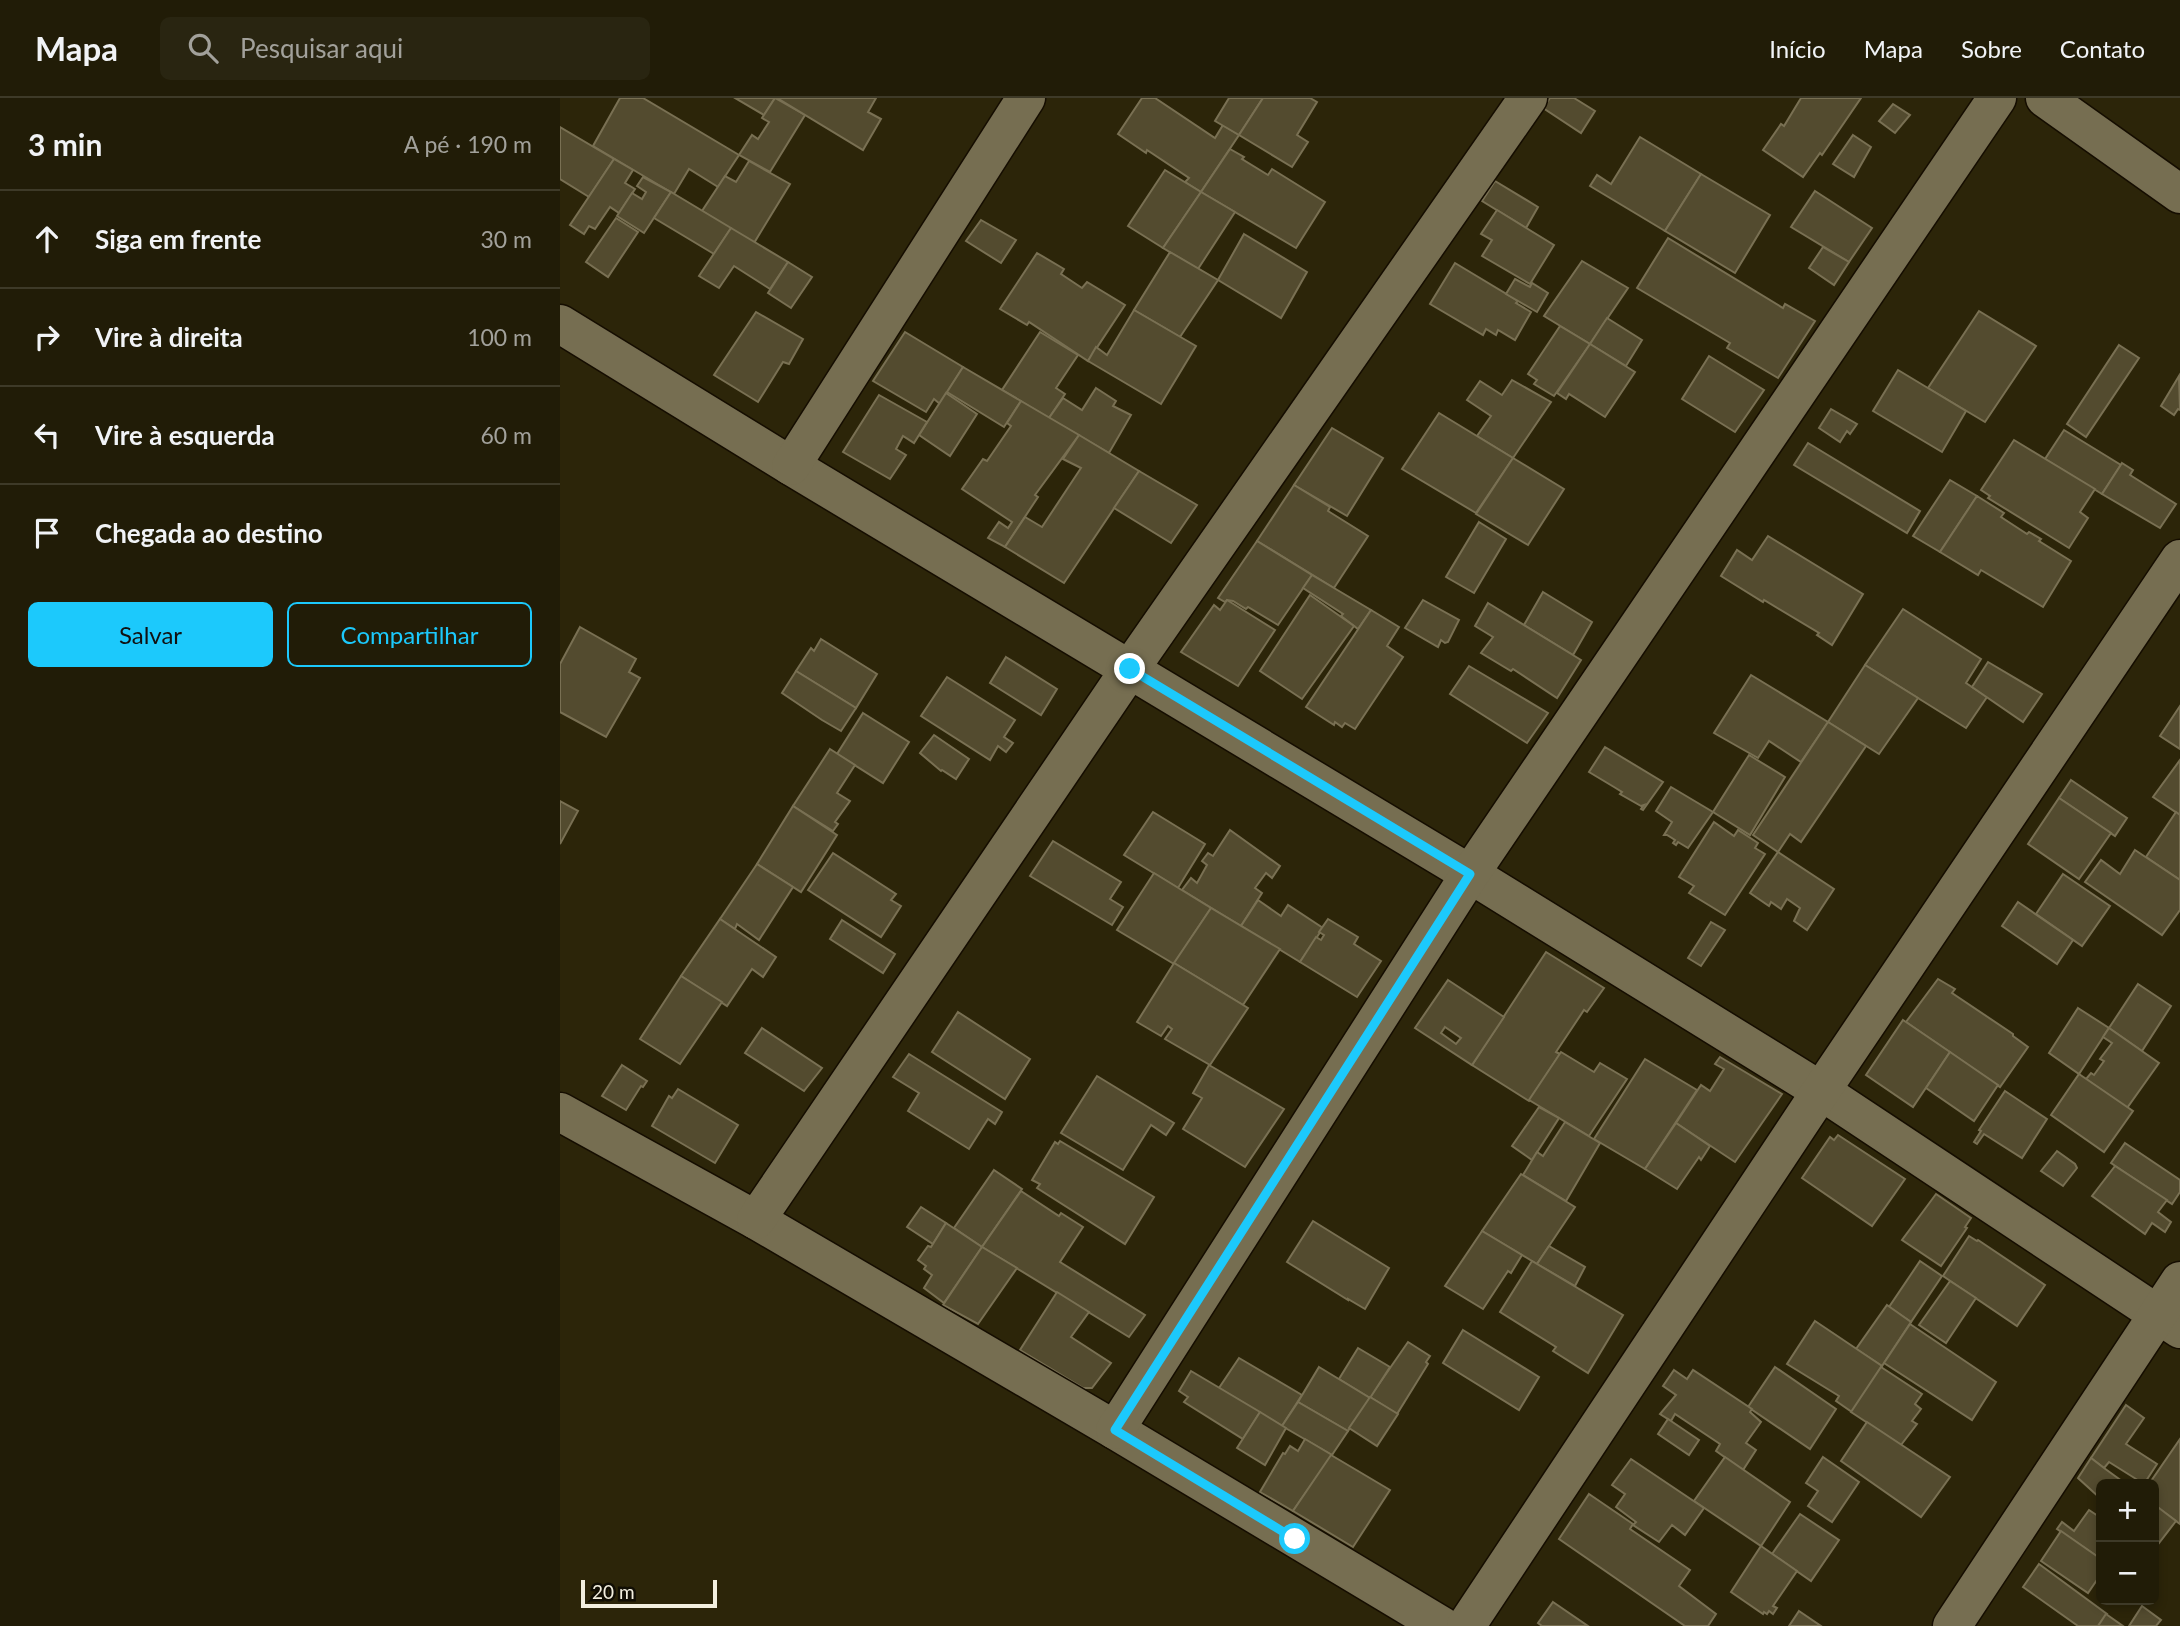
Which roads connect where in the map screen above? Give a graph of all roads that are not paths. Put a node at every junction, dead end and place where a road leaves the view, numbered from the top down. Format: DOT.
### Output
graph roads {
  1 [pos="1026,98"];
  2 [pos="1528,98"];
  3 [pos="1997,98"];
  4 [pos="2045,98"];
  5 [pos="2180,194"];
  6 [pos="560,324"];
  7 [pos="791,466"];
  8 [pos="2180,559"];
  9 [pos="1130,669"];
  10 [pos="1470,874"];
  11 [pos="1821,1091"];
  12 [pos="560,1112"];
  13 [pos="755,1220"];
  14 [pos="2180,1281"];
  15 [pos="2169,1321"];
  16 [pos="1115,1430"];
  17 [pos="1442,1626"];
  18 [pos="1466,1626"];
  19 [pos="1952,1626"];
  1 -- 7 [label="street"];
  2 -- 9 [label="street"];
  3 -- 10 [label="street"];
  4 -- 5 [label="street"];
  6 -- 7 [label="street"];
  7 -- 9 [label="street"];
  8 -- 11 [label="street"];
  9 -- 10 [label="street"];
  9 -- 13 [label="street"];
  10 -- 11 [label="street"];
  10 -- 16 [label="street"];
  11 -- 15 [label="street"];
  11 -- 18 [label="street"];
  12 -- 13 [label="street"];
  13 -- 16 [label="street"];
  14 -- 15 [label="street"];
  15 -- 19 [label="street"];
  16 -- 17 [label="street"];
}
